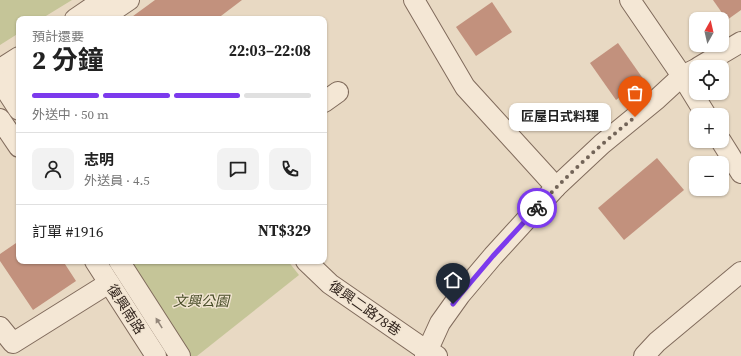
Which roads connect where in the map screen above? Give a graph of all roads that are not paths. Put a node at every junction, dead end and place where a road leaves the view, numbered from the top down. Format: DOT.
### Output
graph roads {
  1 [pos="103,0"];
  2 [pos="130,0"];
  3 [pos="414,0"];
  4 [pos="630,0"];
  5 [pos="79,16"];
  6 [pos="106,16"];
  7 [pos="741,42"];
  8 [pos="711,60"];
  9 [pos="16,62"];
  10 [pos="689,68"];
  11 [pos="689,73"];
  12 [pos="4,80"];
  13 [pos="16,104"];
  14 [pos="0,119"];
  15 [pos="16,143"];
  16 [pos="726,148"];
  17 [pos="741,173"];
  18 [pos="556,187"];
  19 [pos="97,264"];
  20 [pos="121,264"];
  21 [pos="309,264"];
  22 [pos="741,272"];
  23 [pos="109,283"];
  24 [pos="0,327"];
  25 [pos="17,349"];
  26 [pos="430,354"];
  27 [pos="156,356"];
  28 [pos="180,356"];
  29 [pos="644,356"];
  1 -- 5 [label="street"];
  2 -- 6 [label="street"];
  3 -- 18 [label="street"];
  4 -- 10 [label="street"];
  7 -- 8 [label="street"];
  9 -- 12 [label="street"];
  11 -- 18 [label="street"];
  12 -- 13 [label="street"];
  14 -- 15 [label="street"];
  16 -- 17 [label="street"];
  18 -- 26 [label="street"];
  19 -- 23 [label="street, 復興南路"];
  28 -- 20 [label="street, 復興南路, one-way"];
  21 -- 26 [label="street, 復興二路78巷"];
  22 -- 29 [label="street"];
  23 -- 25 [label="street"];
  23 -- 27 [label="street, 復興南路"];
  24 -- 25 [label="street"];
}
